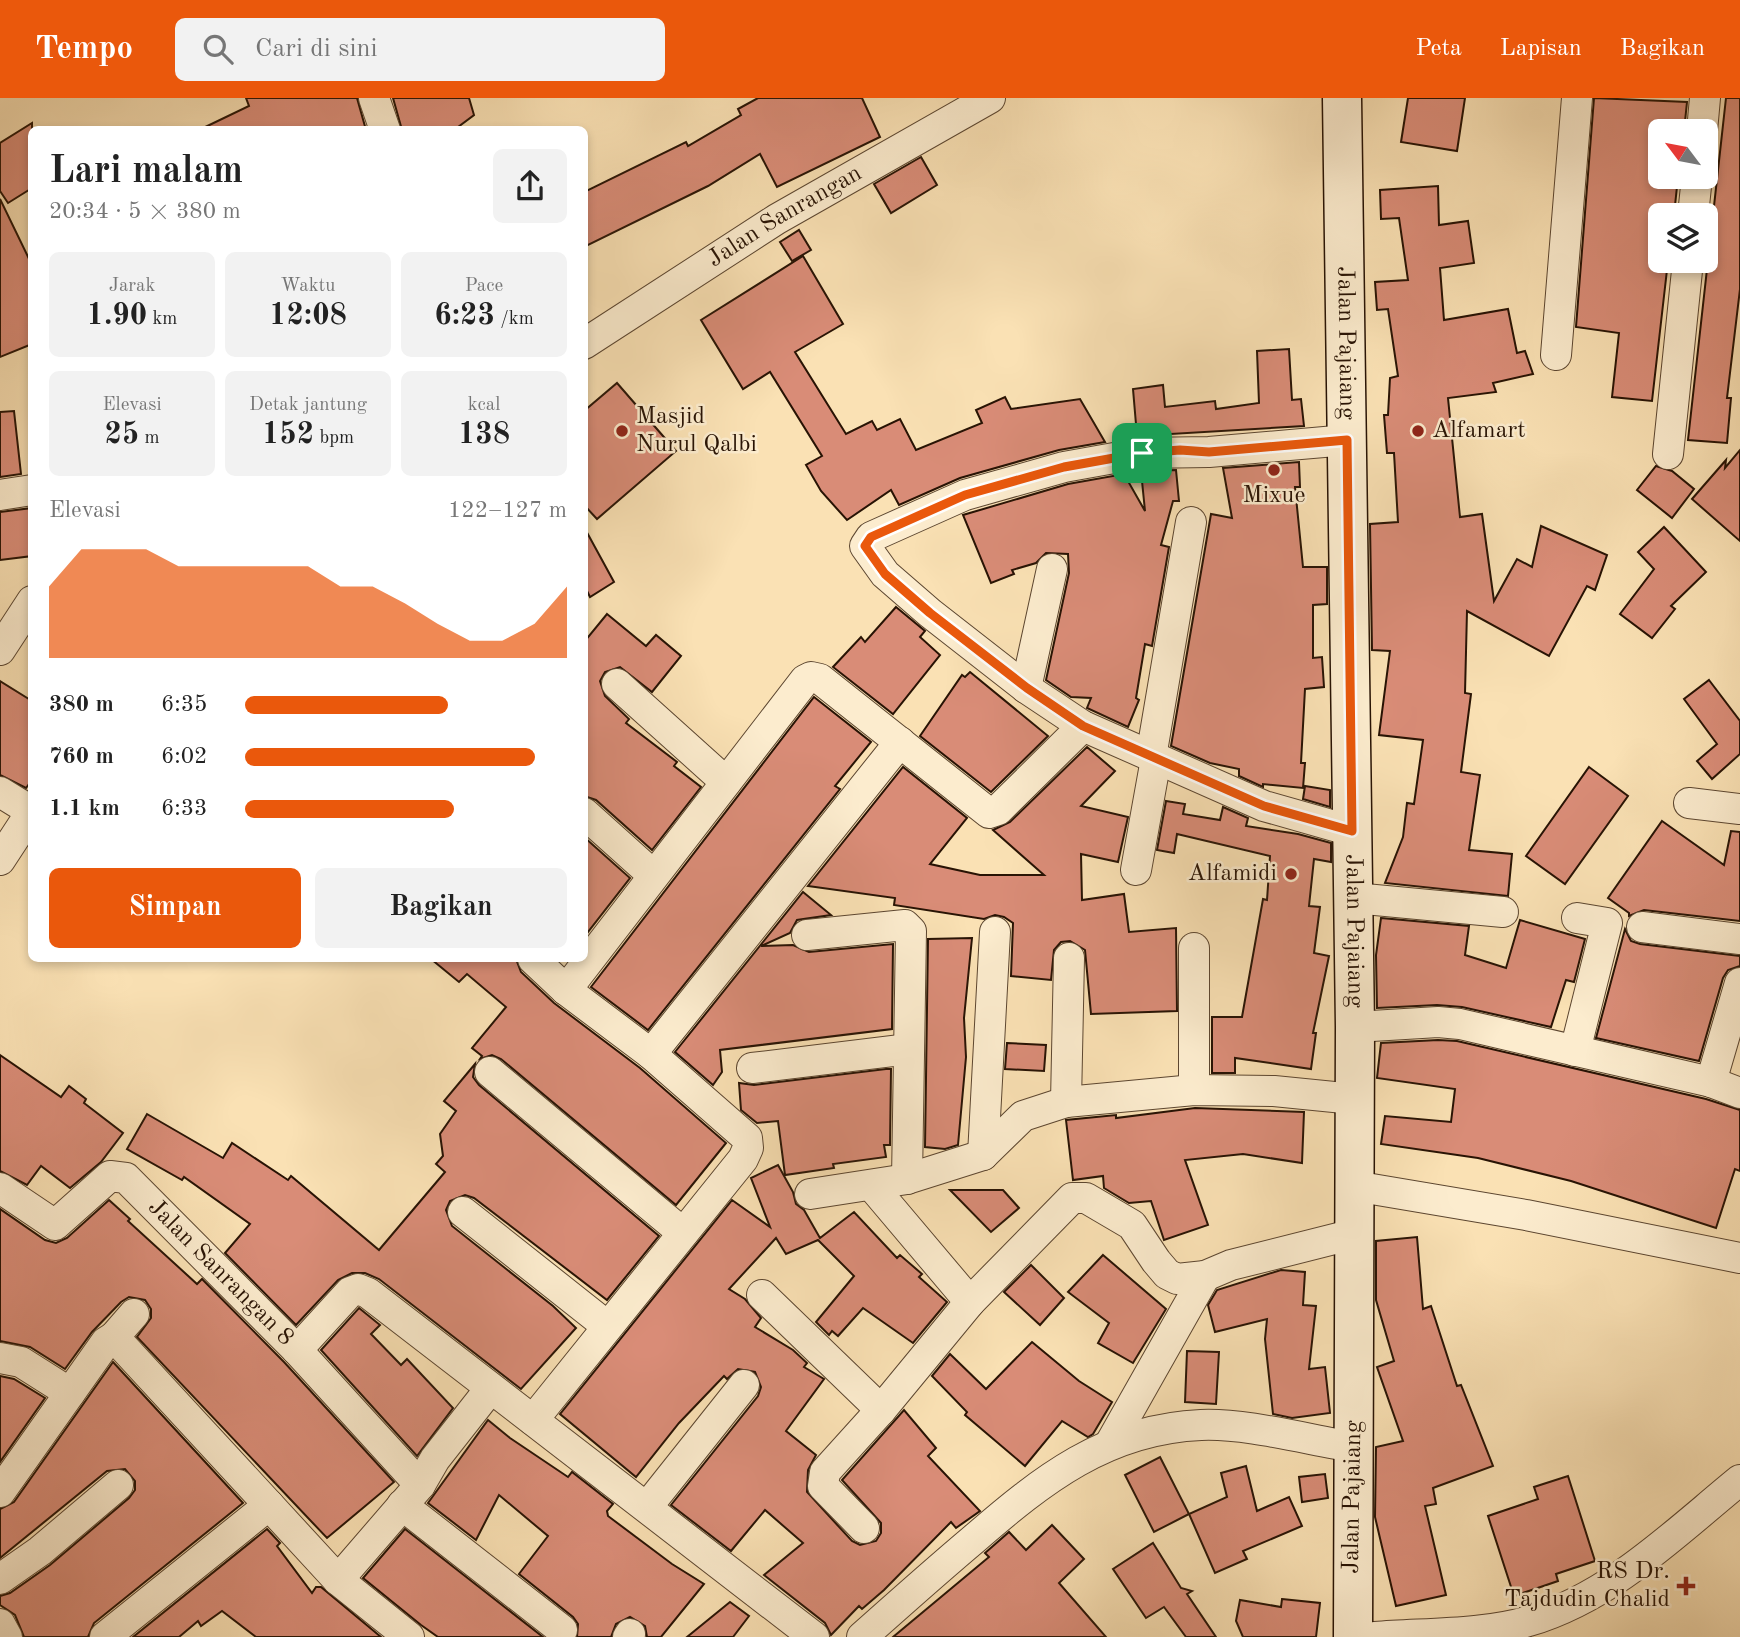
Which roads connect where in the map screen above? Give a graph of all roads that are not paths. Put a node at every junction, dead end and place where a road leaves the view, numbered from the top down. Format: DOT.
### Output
graph roads {
  1 [pos="374,98"];
  2 [pos="990,98"];
  3 [pos="1342,98"];
  4 [pos="1577,98"];
  5 [pos="1705,98"];
  6 [pos="1703,119"];
  7 [pos="384,126"];
  8 [pos="1687,273"];
  9 [pos="588,341"];
  10 [pos="1556,355"];
  11 [pos="1347,440"];
  12 [pos="1668,454"];
  13 [pos="28,491"];
  14 [pos="0,495"];
  15 [pos="1191,522"];
  16 [pos="1052,569"];
  17 [pos="28,607"];
  18 [pos="0,650"];
  19 [pos="617,684"];
  20 [pos="1027,688"];
  21 [pos="1083,726"];
  22 [pos="900,742"];
  23 [pos="1154,758"];
  24 [pos="726,782"];
  25 [pos="0,792"];
  26 [pos="1689,803"];
  27 [pos="28,809"];
  28 [pos="1740,809"];
  29 [pos="28,816"];
  30 [pos="588,817"];
  31 [pos="1352,831"];
  32 [pos="0,860"];
  33 [pos="1136,870"];
  34 [pos="653,875"];
  35 [pos="1354,898"];
  36 [pos="1503,912"];
  37 [pos="1577,918"];
  38 [pos="1642,927"];
  39 [pos="995,932"];
  40 [pos="807,935"];
  41 [pos="1740,939"];
  42 [pos="1194,948"];
  43 [pos="1069,958"];
  44 [pos="588,961"];
  45 [pos="536,962"];
  46 [pos="587,962"];
  47 [pos="1740,983"];
  48 [pos="566,990"];
  49 [pos="1355,1027"];
  50 [pos="909,1049"];
  51 [pos="1575,1051"];
  52 [pos="651,1054"];
  53 [pos="752,1068"];
  54 [pos="490,1072"];
  55 [pos="1711,1083"];
  56 [pos="1194,1090"];
  57 [pos="1740,1093"];
  58 [pos="1354,1099"];
  59 [pos="1066,1102"];
  60 [pos="983,1155"];
  61 [pos="907,1179"];
  62 [pos="872,1186"];
  63 [pos="1354,1186"];
  64 [pos="0,1188"];
  65 [pos="810,1194"];
  66 [pos="463,1212"];
  67 [pos="683,1233"];
  68 [pos="1354,1234"];
  69 [pos="1740,1258"];
  70 [pos="1205,1276"];
  71 [pos="762,1295"];
  72 [pos="970,1302"];
  73 [pos="134,1314"];
  74 [pos="607,1326"];
  75 [pos="114,1337"];
  76 [pos="297,1350"];
  77 [pos="0,1358"];
  78 [pos="744,1385"];
  79 [pos="490,1389"];
  80 [pos="70,1393"];
  81 [pos="881,1410"];
  82 [pos="533,1420"];
  83 [pos="1110,1444"];
  84 [pos="1354,1447"];
  85 [pos="1740,1480"];
  86 [pos="118,1485"];
  87 [pos="0,1492"];
  88 [pos="411,1495"];
  89 [pos="269,1505"];
  90 [pos="647,1507"];
  91 [pos="864,1528"];
  92 [pos="0,1579"];
  93 [pos="338,1580"];
  94 [pos="0,1624"];
  95 [pos="562,1629"];
  96 [pos="7,1637"];
  97 [pos="105,1637"];
  98 [pos="409,1637"];
  99 [pos="814,1637"];
  100 [pos="862,1637"];
  101 [pos="1353,1637"];
  102 [pos="1375,1637"];
  1 -- 7 [label="street"];
  2 -- 9 [label="street, Jalan Sanrangan"];
  3 -- 11 [label="main road, Jalan Pajaiang"];
  4 -- 10 [label="street"];
  5 -- 6 [label="street"];
  8 -- 12 [label="street"];
  11 -- 20 [label="street"];
  11 -- 31 [label="main road, Jalan Pajaiang"];
  13 -- 14 [label="street"];
  15 -- 23 [label="street"];
  16 -- 20 [label="street"];
  17 -- 18 [label="street"];
  19 -- 24 [label="street"];
  20 -- 21 [label="street"];
  21 -- 22 [label="street"];
  21 -- 23 [label="street"];
  22 -- 24 [label="street"];
  22 -- 52 [label="street"];
  23 -- 31 [label="street"];
  23 -- 33 [label="street"];
  24 -- 34 [label="street"];
  25 -- 27 [label="street"];
  26 -- 28 [label="street"];
  29 -- 32 [label="street"];
  30 -- 34 [label="street"];
  31 -- 35 [label="main road, Jalan Pajaiang"];
  34 -- 44 [label="street"];
  35 -- 36 [label="street"];
  35 -- 49 [label="main road, Jalan Pajaiang"];
  37 -- 51 [label="street"];
  38 -- 41 [label="street"];
  39 -- 60 [label="street"];
  40 -- 50 [label="street"];
  42 -- 56 [label="street"];
  43 -- 59 [label="street"];
  45 -- 48 [label="street"];
  46 -- 48 [label="street"];
  47 -- 55 [label="street"];
  48 -- 52 [label="street"];
  49 -- 51 [label="street"];
  49 -- 58 [label="main road, Jalan Pajaiang"];
  50 -- 53 [label="street"];
  50 -- 61 [label="street"];
  51 -- 55 [label="street"];
  52 -- 67 [label="street"];
  54 -- 67 [label="street"];
  55 -- 57 [label="street"];
  56 -- 58 [label="street"];
  56 -- 59 [label="street"];
  58 -- 63 [label="main road, Jalan Pajaiang"];
  59 -- 60 [label="street"];
  60 -- 61 [label="street"];
  61 -- 62 [label="street"];
  62 -- 65 [label="street"];
  62 -- 72 [label="street"];
  63 -- 68 [label="main road, Jalan Pajaiang"];
  63 -- 69 [label="street"];
  64 -- 76 [label="street, Jalan Sanrangan 8"];
  66 -- 74 [label="street"];
  67 -- 74 [label="street"];
  68 -- 70 [label="street"];
  68 -- 84 [label="main road, Jalan Pajaiang"];
  70 -- 72 [label="street"];
  70 -- 83 [label="street"];
  71 -- 81 [label="street"];
  72 -- 81 [label="street"];
  73 -- 75 [label="street"];
  74 -- 82 [label="street"];
  75 -- 80 [label="street"];
  75 -- 89 [label="street"];
  76 -- 79 [label="street"];
  76 -- 88 [label="street, Jalan Sanrangan 8"];
  77 -- 80 [label="street"];
  78 -- 90 [label="street"];
  79 -- 82 [label="street"];
  79 -- 88 [label="street"];
  80 -- 87 [label="street"];
  81 -- 91 [label="street"];
  82 -- 90 [label="street"];
  83 -- 84 [label="street"];
  83 -- 100 [label="street"];
  84 -- 101 [label="main road, Jalan Pajaiang"];
  85 -- 102 [label="street"];
  86 -- 92 [label="street"];
  88 -- 93 [label="street"];
  88 -- 95 [label="street, Jalan Sanrangan 8"];
  89 -- 93 [label="street"];
  89 -- 97 [label="street"];
  90 -- 99 [label="street"];
  93 -- 98 [label="street"];
  94 -- 96 [label="street"];
}
